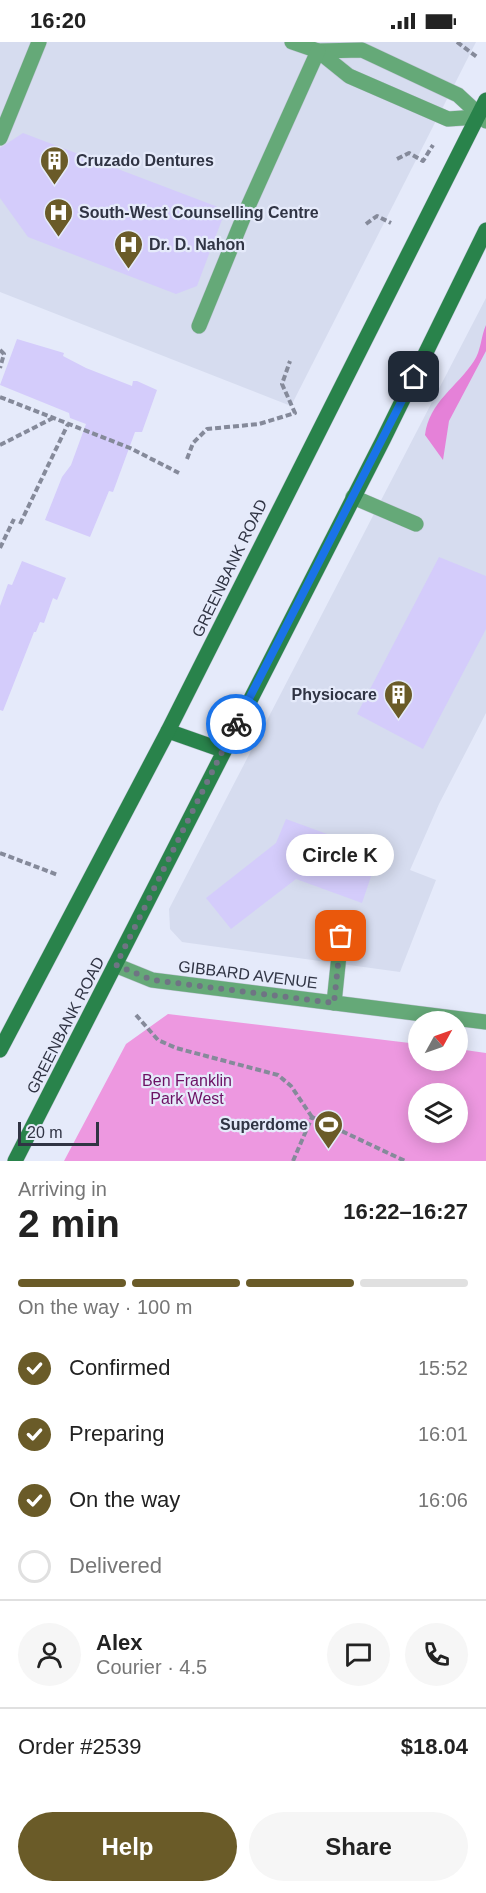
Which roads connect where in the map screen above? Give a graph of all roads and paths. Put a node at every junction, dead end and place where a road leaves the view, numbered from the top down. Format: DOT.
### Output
graph roads {
  1 [pos="39,42"];
  2 [pos="292,42"];
  3 [pos="457,42"];
  4 [pos="318,51"];
  5 [pos="477,57"];
  6 [pos="486,100"];
  7 [pos="482,119"];
  8 [pos="0,138"];
  9 [pos="433,145"];
  10 [pos="397,159"];
  11 [pos="391,223"];
  12 [pos="366,224"];
  13 [pos="486,230"];
  14 [pos="199,326"];
  15 [pos="0,350"];
  16 [pos="290,361"];
  17 [pos="0,368"];
  18 [pos="0,397"];
  19 [pos="53,418"];
  20 [pos="68,424"];
  21 [pos="0,446"];
  22 [pos="186,459"];
  23 [pos="179,473"];
  24 [pos="353,497"];
  25 [pos="14,519"];
  26 [pos="20,524"];
  27 [pos="416,524"];
  28 [pos="0,548"];
  29 [pos="168,731"];
  30 [pos="222,750"];
  31 [pos="0,853"];
  32 [pos="58,875"];
  33 [pos="341,936"];
  34 [pos="116,965"];
  35 [pos="334,1003"];
  36 [pos="136,1016"];
  37 [pos="486,1022"];
  38 [pos="0,1050"];
  39 [pos="312,1117"];
  40 [pos="15,1161"];
  41 [pos="293,1161"];
  42 [pos="405,1161"];
  1 -- 8 [label="street"];
  2 -- 4 [label="street"];
  3 -- 5 [label="path"];
  4 -- 7 [label="street"];
  4 -- 7 [label="street"];
  4 -- 14 [label="street"];
  6 -- 7 [label="main road, GREENBANK ROAD"];
  7 -- 29 [label="main road, GREENBANK ROAD"];
  9 -- 10 [label="path"];
  11 -- 12 [label="path"];
  13 -- 24 [label="main road, GREENBANK ROAD"];
  15 -- 17 [label="path"];
  16 -- 22 [label="path"];
  18 -- 19 [label="path"];
  19 -- 20 [label="path"];
  19 -- 21 [label="path"];
  20 -- 23 [label="path"];
  20 -- 26 [label="path"];
  24 -- 27 [label="street"];
  24 -- 30 [label="main road, GREENBANK ROAD"];
  25 -- 28 [label="path"];
  29 -- 30 [label="main road"];
  29 -- 38 [label="main road, GREENBANK ROAD"];
  30 -- 34 [label="main road, GREENBANK ROAD"];
  31 -- 32 [label="path"];
  33 -- 35 [label="street"];
  34 -- 35 [label="street, GIBBARD AVENUE"];
  34 -- 40 [label="main road, GREENBANK ROAD"];
  35 -- 37 [label="street, GIBBARD AVENUE"];
  36 -- 39 [label="path"];
  39 -- 41 [label="path"];
  39 -- 42 [label="path"];
}
